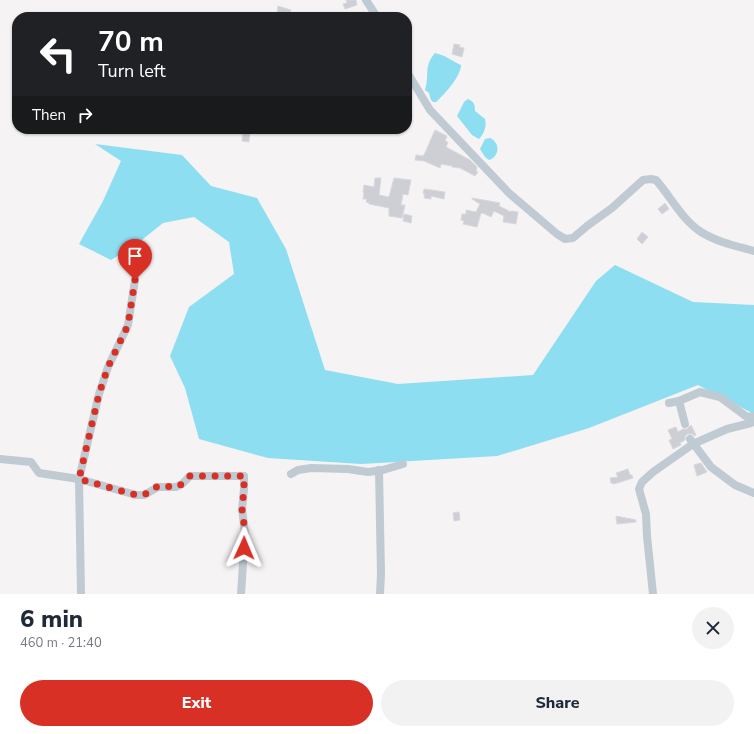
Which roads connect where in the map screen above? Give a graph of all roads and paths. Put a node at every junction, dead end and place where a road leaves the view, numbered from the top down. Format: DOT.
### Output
graph roads {
  1 [pos="366,0"];
  2 [pos="374,12"];
  3 [pos="412,80"];
  4 [pos="754,251"];
  5 [pos="135,280"];
  6 [pos="679,401"];
  7 [pos="669,403"];
  8 [pos="752,419"];
  9 [pos="685,424"];
  10 [pos="692,441"];
  11 [pos="0,459"];
  12 [pos="403,464"];
  13 [pos="379,470"];
  14 [pos="291,474"];
  15 [pos="79,479"];
  16 [pos="754,493"];
  17 [pos="81,594"];
  18 [pos="241,594"];
  19 [pos="380,594"];
  20 [pos="653,594"];
  1 -- 2 [label="street"];
  3 -- 4 [label="street"];
  5 -- 15 [label="street"];
  6 -- 7 [label="street"];
  6 -- 8 [label="street"];
  6 -- 9 [label="street"];
  8 -- 10 [label="street"];
  10 -- 16 [label="street"];
  10 -- 20 [label="street"];
  11 -- 15 [label="street"];
  12 -- 13 [label="street"];
  13 -- 14 [label="street"];
  13 -- 19 [label="street"];
  15 -- 17 [label="street"];
  15 -- 18 [label="street"];
}
